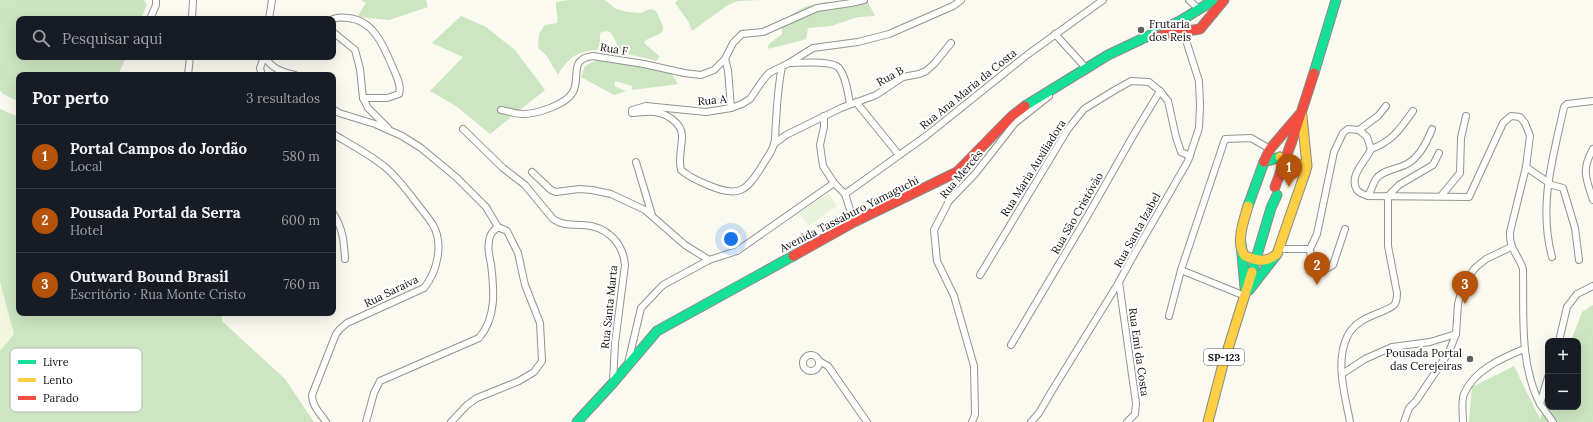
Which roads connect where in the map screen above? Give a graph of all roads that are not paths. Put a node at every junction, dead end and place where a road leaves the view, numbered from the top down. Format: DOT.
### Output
graph roads {
  1 [pos="156,0"];
  2 [pos="193,0"];
  3 [pos="272,0"];
  4 [pos="864,0"];
  5 [pos="961,0"];
  6 [pos="1103,0"];
  7 [pos="1189,0"];
  8 [pos="1214,0"];
  9 [pos="1224,0"];
  10 [pos="1336,0"];
  11 [pos="1199,9"];
  12 [pos="151,16"];
  13 [pos="192,16"];
  14 [pos="269,16"];
  15 [pos="336,18"];
  16 [pos="1183,19"];
  17 [pos="1208,21"];
  18 [pos="1183,31"];
  19 [pos="1055,34"];
  20 [pos="336,35"];
  21 [pos="1143,39"];
  22 [pos="951,43"];
  23 [pos="725,59"];
  24 [pos="190,60"];
  25 [pos="264,60"];
  26 [pos="267,60"];
  27 [pos="789,64"];
  28 [pos="782,67"];
  29 [pos="1086,68"];
  30 [pos="188,72"];
  31 [pos="261,72"];
  32 [pos="285,72"];
  33 [pos="1068,81"];
  34 [pos="1160,91"];
  35 [pos="363,98"];
  36 [pos="1593,101"];
  37 [pos="853,103"];
  38 [pos="1386,106"];
  39 [pos="731,108"];
  40 [pos="501,110"];
  41 [pos="336,111"];
  42 [pos="1413,111"];
  43 [pos="1302,112"];
  44 [pos="824,116"];
  45 [pos="1466,116"];
  46 [pos="463,129"];
  47 [pos="1432,129"];
  48 [pos="1359,130"];
  49 [pos="390,131"];
  50 [pos="336,136"];
  51 [pos="774,144"];
  52 [pos="1270,149"];
  53 [pos="1371,149"];
  54 [pos="1593,149"];
  55 [pos="1439,153"];
  56 [pos="899,156"];
  57 [pos="1190,156"];
  58 [pos="1286,159"];
  59 [pos="636,162"];
  60 [pos="1264,162"];
  61 [pos="1526,167"];
  62 [pos="532,172"];
  63 [pos="1304,173"];
  64 [pos="1548,181"];
  65 [pos="834,184"];
  66 [pos="845,194"];
  67 [pos="1368,196"];
  68 [pos="1388,196"];
  69 [pos="1441,196"];
  70 [pos="1593,200"];
  71 [pos="652,215"];
  72 [pos="336,218"];
  73 [pos="854,222"];
  74 [pos="498,228"];
  75 [pos="1345,229"];
  76 [pos="1241,243"];
  77 [pos="1511,247"];
  78 [pos="1310,249"];
  79 [pos="1278,251"];
  80 [pos="1552,257"];
  81 [pos="345,260"];
  82 [pos="709,260"];
  83 [pos="1255,260"];
  84 [pos="1579,260"];
  85 [pos="1181,270"];
  86 [pos="980,275"];
  87 [pos="1119,282"];
  88 [pos="1593,286"];
  89 [pos="1245,295"];
  90 [pos="1169,316"];
  91 [pos="1456,334"];
  92 [pos="1560,338"];
  93 [pos="1011,345"];
  94 [pos="1524,349"];
  95 [pos="819,361"];
  96 [pos="627,367"];
  97 [pos="1342,374"];
  98 [pos="613,383"];
  99 [pos="1545,387"];
  100 [pos="1540,404"];
  101 [pos="326,422"];
  102 [pos="366,422"];
  103 [pos="451,422"];
  104 [pos="577,422"];
  105 [pos="867,422"];
  106 [pos="972,422"];
  107 [pos="1031,422"];
  108 [pos="1127,422"];
  109 [pos="1208,422"];
  110 [pos="1350,422"];
  111 [pos="1404,422"];
  112 [pos="1463,422"];
  113 [pos="1553,422"];
  1 -- 12 [label="street"];
  2 -- 13 [label="street"];
  3 -- 14 [label="street"];
  4 -- 23 [label="street, Rua F"];
  5 -- 27 [label="street"];
  6 -- 19 [label="street, Rua Ana Maria da Costa"];
  7 -- 11 [label="street"];
  8 -- 11 [label="street"];
  9 -- 17 [label="street"];
  10 -- 43 [label="street, SP-123"];
  11 -- 16 [label="street"];
  11 -- 17 [label="street"];
  15 -- 35 [label="street"];
  16 -- 18 [label="street"];
  16 -- 21 [label="street"];
  17 -- 18 [label="street"];
  18 -- 21 [label="street"];
  18 -- 57 [label="street, Rua Santa Izabel"];
  19 -- 29 [label="street"];
  19 -- 56 [label="street, Rua Ana Maria da Costa"];
  20 -- 35 [label="street"];
  21 -- 29 [label="street, Avenida Tassaburo Yamaguchi"];
  22 -- 37 [label="street, Rua B"];
  23 -- 39 [label="street"];
  23 -- 40 [label="street, Rua F"];
  24 -- 30 [label="street"];
  25 -- 31 [label="street"];
  26 -- 32 [label="street"];
  27 -- 28 [label="street, Rua A"];
  27 -- 37 [label="street"];
  28 -- 39 [label="street, Rua A"];
  28 -- 51 [label="street"];
  29 -- 33 [label="street, Avenida Tassaburo Yamaguchi"];
  33 -- 73 [label="street, Avenida Tassaburo Yamaguchi"];
  33 -- 106 [label="street, Rua Mercês"];
  34 -- 57 [label="street"];
  34 -- 86 [label="street, Rua Maria Auxiliadora"];
  34 -- 93 [label="street, Rua São Cristóvão"];
  35 -- 49 [label="street"];
  36 -- 64 [label="street"];
  37 -- 44 [label="street, Rua B"];
  37 -- 56 [label="street"];
  38 -- 48 [label="street"];
  39 -- 51 [label="street, Rua A"];
  41 -- 49 [label="street"];
  42 -- 53 [label="street"];
  43 -- 52 [label="street"];
  43 -- 58 [label="street, SP-123"];
  43 -- 63 [label="street"];
  44 -- 51 [label="street, Rua B"];
  44 -- 65 [label="street"];
  45 -- 69 [label="street"];
  46 -- 98 [label="street, Rua Santa Marta"];
  47 -- 67 [label="street"];
  48 -- 53 [label="street"];
  48 -- 78 [label="street"];
  49 -- 74 [label="street"];
  50 -- 101 [label="street, Rua Saraiva"];
  52 -- 60 [label="street"];
  52 -- 85 [label="street"];
  53 -- 67 [label="street"];
  54 -- 70 [label="street"];
  55 -- 68 [label="street"];
  56 -- 66 [label="street, Rua Ana Maria da Costa"];
  57 -- 87 [label="street, Rua Santa Izabel"];
  58 -- 60 [label="street"];
  58 -- 63 [label="street"];
  58 -- 83 [label="street, SP-123"];
  59 -- 71 [label="street"];
  60 -- 76 [label="street"];
  61 -- 64 [label="street"];
  61 -- 69 [label="street"];
  61 -- 77 [label="street"];
  62 -- 71 [label="street"];
  63 -- 79 [label="street"];
  64 -- 80 [label="street"];
  64 -- 84 [label="street"];
  65 -- 66 [label="street"];
  65 -- 82 [label="street"];
  66 -- 73 [label="street"];
  67 -- 68 [label="street"];
  68 -- 69 [label="street"];
  68 -- 97 [label="street"];
  71 -- 82 [label="street"];
  72 -- 81 [label="street"];
  73 -- 96 [label="street, Avenida Tassaburo Yamaguchi"];
  74 -- 102 [label="street"];
  74 -- 103 [label="street"];
  75 -- 78 [label="street"];
  76 -- 83 [label="street"];
  76 -- 89 [label="street"];
  77 -- 91 [label="street"];
  77 -- 94 [label="street"];
  78 -- 79 [label="street"];
  79 -- 83 [label="street"];
  79 -- 89 [label="street"];
  82 -- 96 [label="street"];
  83 -- 89 [label="street, SP-123"];
  85 -- 89 [label="street"];
  85 -- 90 [label="street"];
  87 -- 107 [label="street, Rua Santa Izabel"];
  87 -- 108 [label="street, Rua Emi da Costa"];
  88 -- 92 [label="street"];
  89 -- 109 [label="street, SP-123"];
  91 -- 97 [label="street"];
  91 -- 111 [label="street"];
  94 -- 100 [label="street"];
  94 -- 112 [label="street"];
  95 -- 105 [label="street"];
  96 -- 98 [label="street, Avenida Tassaburo Yamaguchi"];
  97 -- 110 [label="street"];
  98 -- 104 [label="street, Avenida Tassaburo Yamaguchi"];
  99 -- 100 [label="street"];
  100 -- 113 [label="street"];
}
